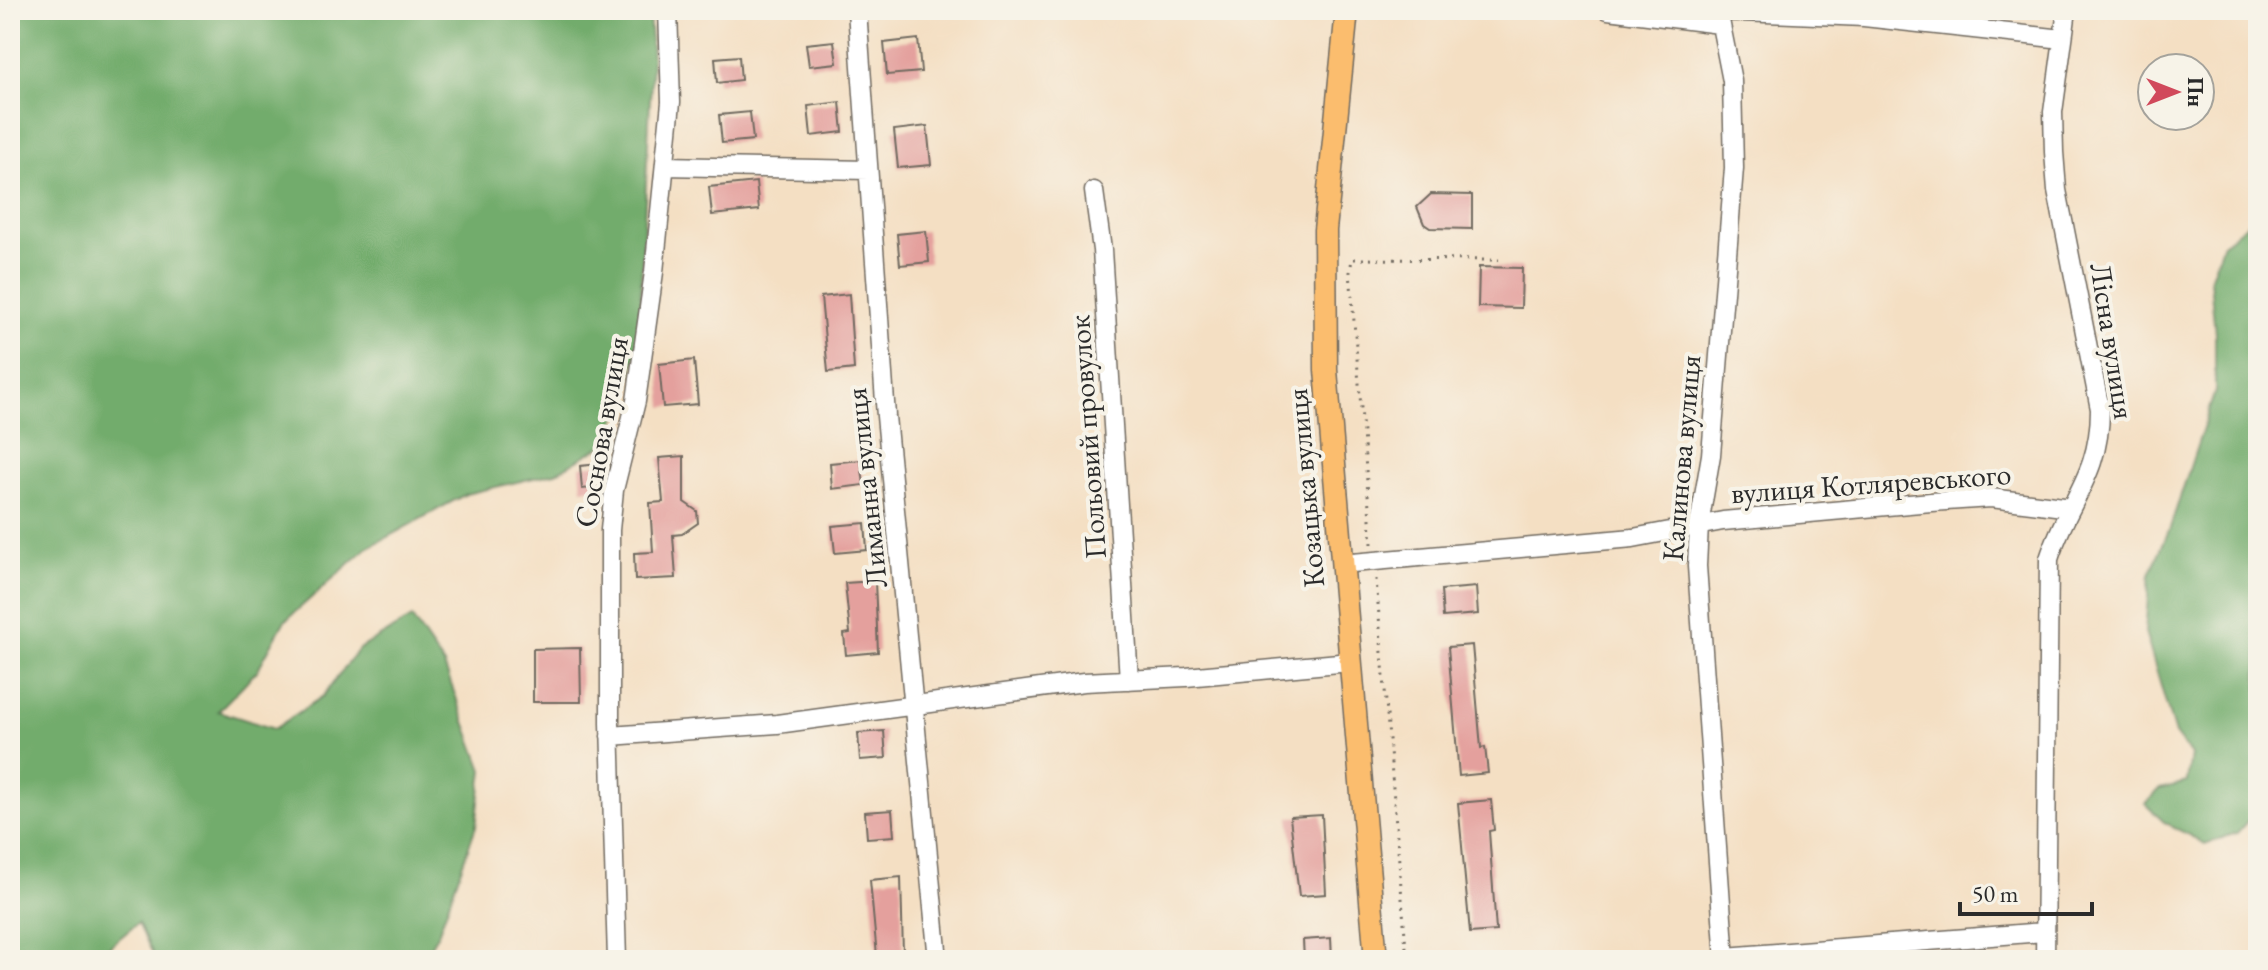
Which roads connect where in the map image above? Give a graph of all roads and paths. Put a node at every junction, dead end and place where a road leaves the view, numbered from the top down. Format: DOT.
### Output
graph roads {
  1 [pos="668,10"];
  2 [pos="857,10"];
  3 [pos="1347,10"];
  4 [pos="1608,10"];
  5 [pos="2067,10"];
  6 [pos="1719,15"];
  7 [pos="2063,39"];
  8 [pos="665,166"];
  9 [pos="868,170"];
  10 [pos="1094,191"];
  11 [pos="2071,508"];
  12 [pos="1699,525"];
  13 [pos="1341,564"];
  14 [pos="1350,662"];
  15 [pos="1129,680"];
  16 [pos="915,704"];
  17 [pos="610,736"];
  18 [pos="2044,932"];
  19 [pos="1725,958"];
  20 [pos="617,960"];
  21 [pos="938,960"];
  22 [pos="1376,960"];
  23 [pos="2045,960"];
  1 -- 8 [label="street, Соснова вулиця"];
  2 -- 9 [label="street, Лиманна вулиця"];
  3 -- 13 [label="main road, Козацька вулиця"];
  4 -- 6 [label="street"];
  5 -- 7 [label="street, Лісна вулиця"];
  6 -- 7 [label="street"];
  6 -- 12 [label="street, Калинова вулиця"];
  7 -- 11 [label="street, Лісна вулиця"];
  8 -- 9 [label="street"];
  8 -- 17 [label="street, Соснова вулиця"];
  9 -- 16 [label="street, Лиманна вулиця"];
  10 -- 15 [label="street, Польовий провулок"];
  11 -- 12 [label="street, вулиця Котляревського"];
  11 -- 18 [label="street, Лісна вулиця"];
  12 -- 13 [label="street, вулиця Котляревського"];
  12 -- 19 [label="street, Калинова вулиця"];
  13 -- 14 [label="main road, Козацька вулиця"];
  14 -- 15 [label="street"];
  14 -- 22 [label="main road, Козацька вулиця"];
  15 -- 16 [label="street"];
  16 -- 17 [label="street"];
  16 -- 21 [label="street, Лиманна вулиця"];
  17 -- 20 [label="street, Соснова вулиця"];
  18 -- 19 [label="street"];
  18 -- 23 [label="street, Лісна вулиця"];
}
